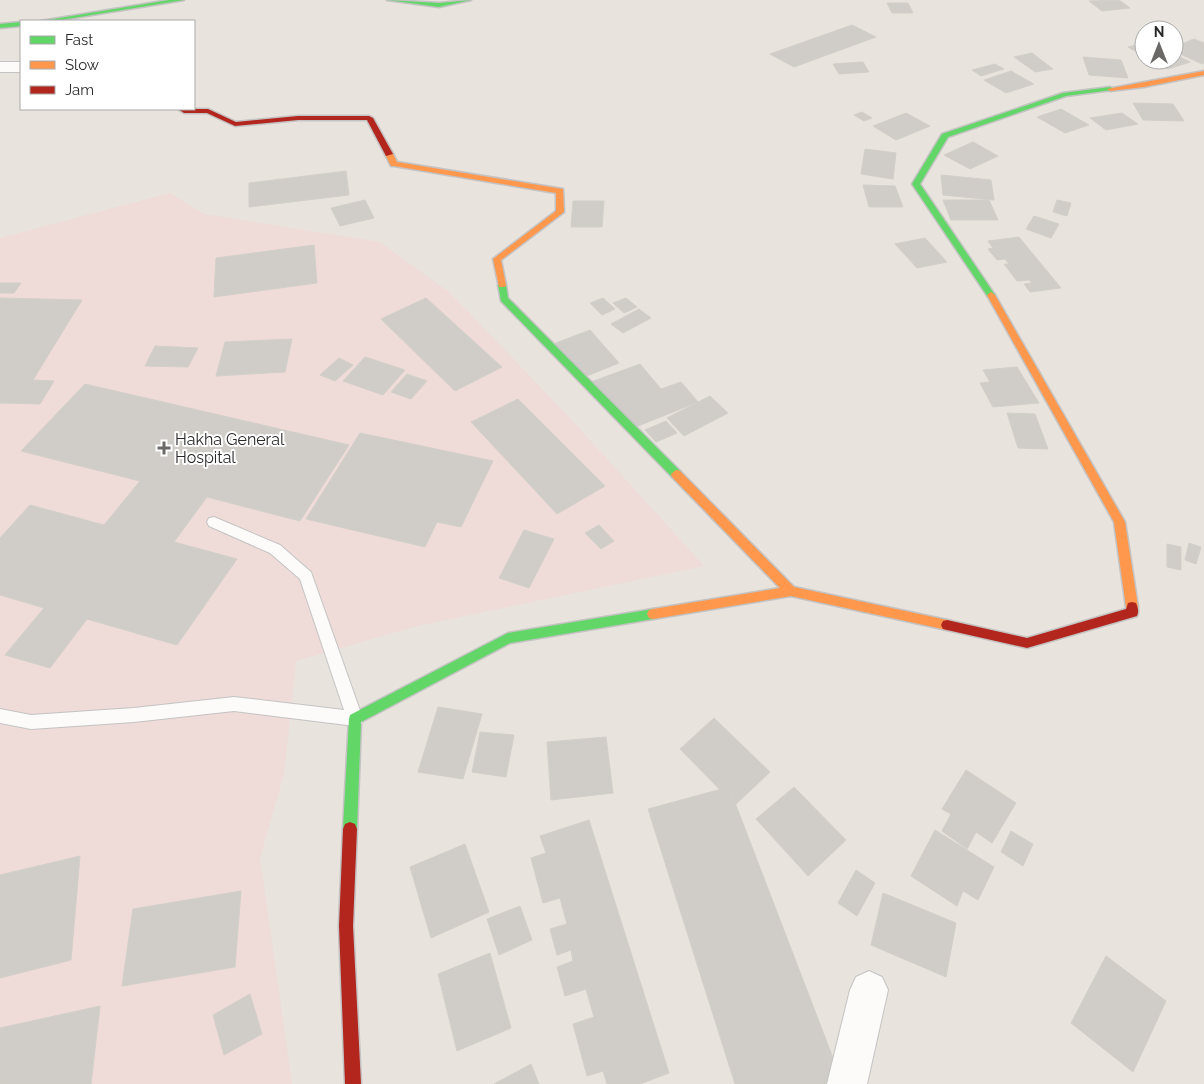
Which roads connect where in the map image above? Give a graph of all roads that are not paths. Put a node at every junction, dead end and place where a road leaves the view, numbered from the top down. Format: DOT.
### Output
graph roads {
  1 [pos="181,0"];
  2 [pos="390,0"];
  3 [pos="464,1"];
  4 [pos="51,20"];
  5 [pos="20,24"];
  6 [pos="0,26"];
  7 [pos="0,67"];
  8 [pos="20,67"];
  9 [pos="1204,72"];
  10 [pos="182,110"];
  11 [pos="214,522"];
  12 [pos="791,591"];
  13 [pos="0,716"];
  14 [pos="355,719"];
  15 [pos="869,990"];
  16 [pos="353,1084"];
  17 [pos="847,1084"];
  1 -- 4 [label="street"];
  2 -- 3 [label="street"];
  5 -- 6 [label="street"];
  7 -- 8 [label="street"];
  9 -- 12 [label="street"];
  10 -- 12 [label="street"];
  11 -- 14 [label="lane"];
  12 -- 14 [label="street"];
  13 -- 14 [label="lane"];
  14 -- 16 [label="street"];
  15 -- 17 [label="street"];
}
